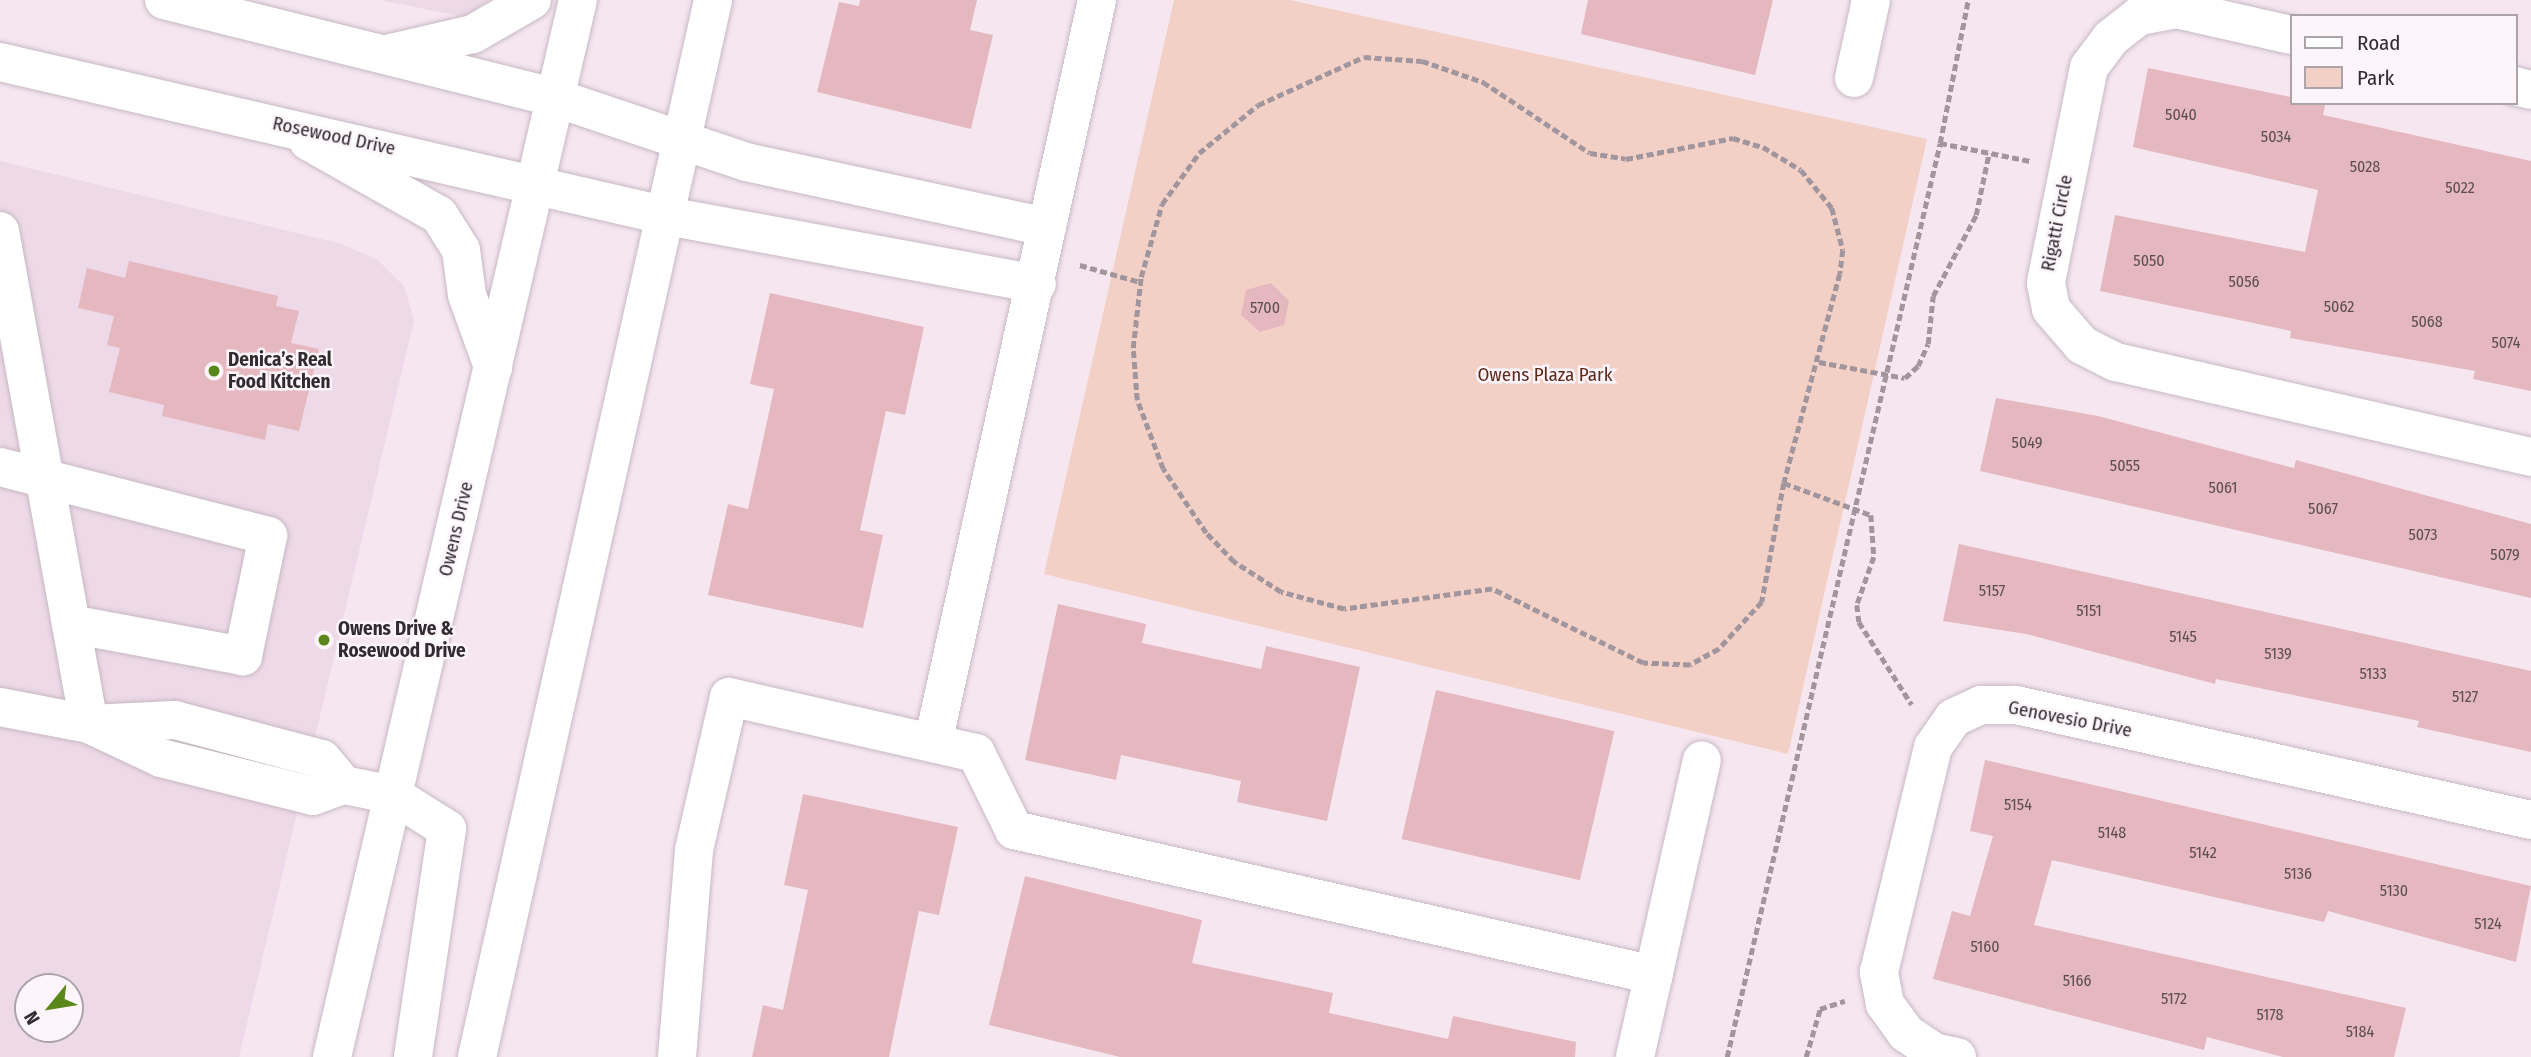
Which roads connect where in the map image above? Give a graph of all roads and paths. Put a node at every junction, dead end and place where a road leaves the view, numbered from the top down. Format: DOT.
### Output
graph roads {
  1 [pos="164,0"];
  2 [pos="532,0"];
  3 [pos="578,0"];
  4 [pos="713,0"];
  5 [pos="1097,0"];
  6 [pos="1871,0"];
  7 [pos="1968,0"];
  8 [pos="2290,35"];
  9 [pos="384,55"];
  10 [pos="0,62"];
  11 [pos="1854,78"];
  12 [pos="556,98"];
  13 [pos="279,123"];
  14 [pos="682,140"];
  15 [pos="1941,143"];
  16 [pos="1989,153"];
  17 [pos="2068,169"];
  18 [pos="537,183"];
  19 [pos="667,216"];
  20 [pos="0,230"];
  21 [pos="1042,255"];
  22 [pos="1140,282"];
  23 [pos="1819,362"];
  24 [pos="493,368"];
  25 [pos="1882,376"];
  26 [pos="2531,457"];
  27 [pos="0,467"];
  28 [pos="43,475"];
  29 [pos="1784,483"];
  30 [pos="1853,505"];
  31 [pos="71,624"];
  32 [pos="0,707"];
  33 [pos="89,724"];
  34 [pos="1939,739"];
  35 [pos="933,743"];
  36 [pos="1702,761"];
  37 [pos="393,796"];
  38 [pos="2531,820"];
  39 [pos="1654,975"];
  40 [pos="1881,989"];
  41 [pos="332,1057"];
  42 [pos="413,1057"];
  43 [pos="477,1057"];
  44 [pos="677,1057"];
  45 [pos="1635,1057"];
  46 [pos="1727,1057"];
  47 [pos="1806,1057"];
  48 [pos="1957,1057"];
  1 -- 9 [label="street"];
  2 -- 9 [label="street"];
  3 -- 12 [label="street, Owens Drive"];
  4 -- 14 [label="street"];
  5 -- 21 [label="street"];
  6 -- 11 [label="street"];
  7 -- 15 [label="path"];
  8 -- 17 [label="street, Rigatti Circle"];
  9 -- 12 [label="street"];
  10 -- 13 [label="street, Rosewood Drive"];
  12 -- 14 [label="street"];
  12 -- 18 [label="street, Owens Drive"];
  13 -- 18 [label="street, Rosewood Drive"];
  13 -- 24 [label="street"];
  14 -- 19 [label="street"];
  14 -- 21 [label="street"];
  15 -- 16 [label="path"];
  15 -- 25 [label="path"];
  16 -- 17 [label="path"];
  16 -- 25 [label="path"];
  17 -- 26 [label="street, Rigatti Circle"];
  18 -- 19 [label="street, Rosewood Drive"];
  18 -- 24 [label="street, Owens Drive"];
  19 -- 21 [label="street, Rosewood Drive"];
  19 -- 43 [label="street"];
  20 -- 28 [label="street"];
  21 -- 22 [label="path"];
  21 -- 35 [label="street"];
  22 -- 23 [label="path"];
  22 -- 29 [label="path"];
  23 -- 25 [label="path"];
  23 -- 29 [label="path"];
  24 -- 37 [label="street, Owens Drive"];
  25 -- 30 [label="path"];
  27 -- 28 [label="street"];
  28 -- 31 [label="street"];
  28 -- 31 [label="street"];
  29 -- 30 [label="path"];
  30 -- 34 [label="path"];
  30 -- 46 [label="path"];
  31 -- 33 [label="street"];
  32 -- 33 [label="street"];
  33 -- 37 [label="street"];
  34 -- 38 [label="street, Genovesio Drive"];
  34 -- 40 [label="street, Genovesio Drive"];
  35 -- 39 [label="street"];
  35 -- 44 [label="street"];
  36 -- 39 [label="street"];
  37 -- 41 [label="street, Owens Drive"];
  37 -- 42 [label="street"];
  39 -- 45 [label="street"];
  40 -- 47 [label="path"];
  40 -- 48 [label="street"];
}
